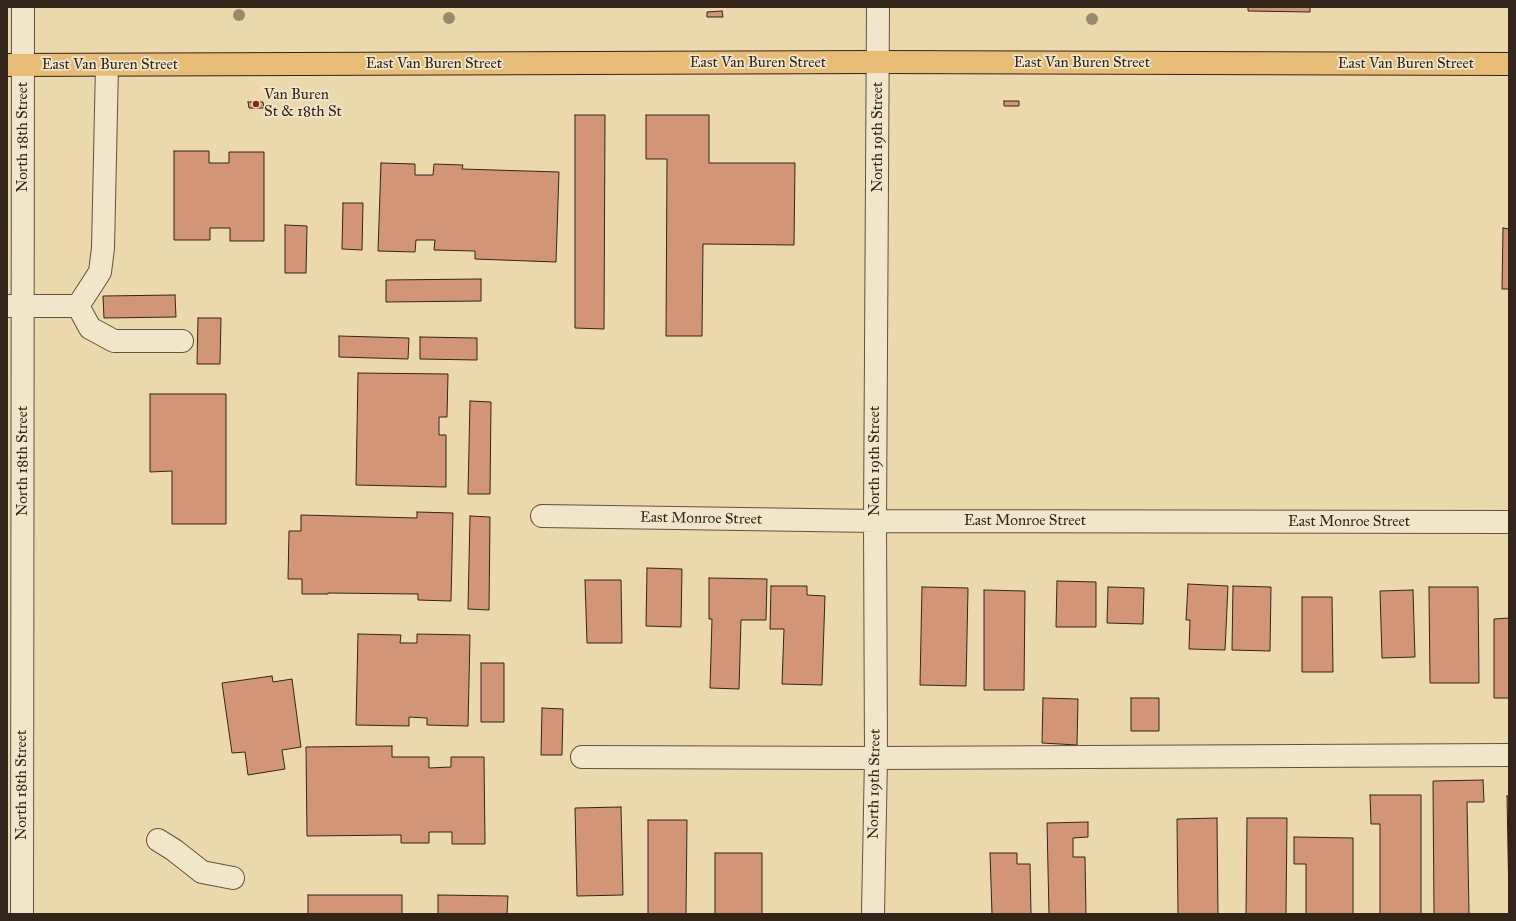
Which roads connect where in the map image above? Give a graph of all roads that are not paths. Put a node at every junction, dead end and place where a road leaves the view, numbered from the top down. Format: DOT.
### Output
graph roads {
  1 [pos="24,7"];
  2 [pos="878,7"];
  3 [pos="878,62"];
  4 [pos="1509,64"];
  5 [pos="15,65"];
  6 [pos="107,65"];
  7 [pos="15,306"];
  8 [pos="78,306"];
  9 [pos="182,341"];
  10 [pos="542,516"];
  11 [pos="875,521"];
  12 [pos="1509,522"];
  13 [pos="15,754"];
  14 [pos="1509,755"];
  15 [pos="582,757"];
  16 [pos="876,758"];
  17 [pos="158,840"];
  18 [pos="234,878"];
  19 [pos="22,914"];
  20 [pos="873,914"];
  1 -- 5 [label="street, North 18th Street"];
  2 -- 3 [label="street, North 19th Street"];
  3 -- 4 [label="main road, East Van Buren Street"];
  3 -- 6 [label="main road, East Van Buren Street"];
  3 -- 11 [label="street, North 19th Street"];
  5 -- 6 [label="main road, East Van Buren Street"];
  5 -- 7 [label="street, North 18th Street"];
  6 -- 8 [label="street"];
  7 -- 8 [label="street"];
  7 -- 13 [label="street, North 18th Street"];
  8 -- 9 [label="street"];
  10 -- 11 [label="street, East Monroe Street"];
  11 -- 12 [label="street, East Monroe Street"];
  11 -- 16 [label="street, North 19th Street"];
  13 -- 19 [label="street, North 18th Street"];
  14 -- 16 [label="street"];
  15 -- 16 [label="street"];
  16 -- 20 [label="street, North 19th Street"];
  17 -- 18 [label="street"];
}
